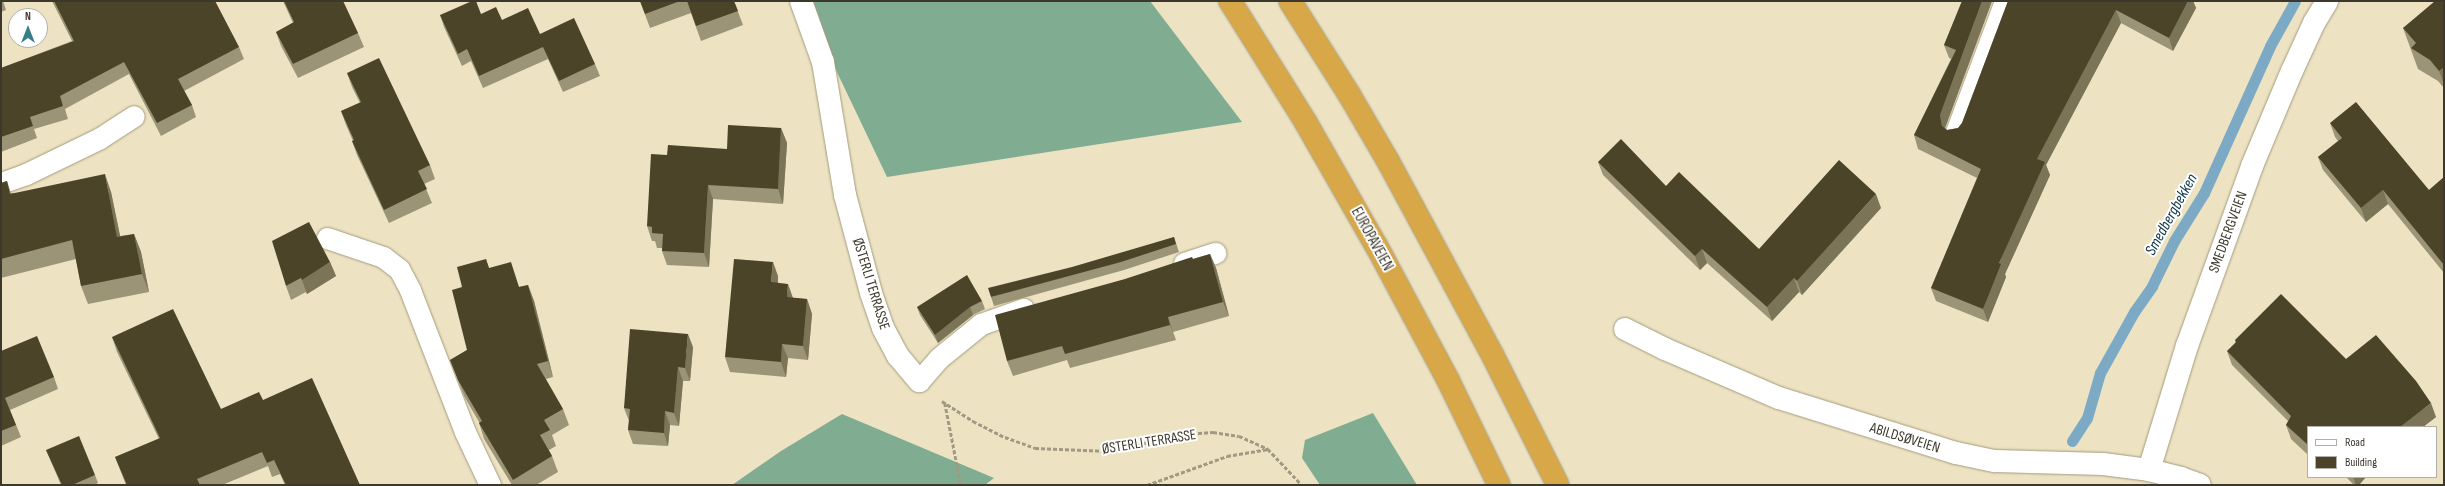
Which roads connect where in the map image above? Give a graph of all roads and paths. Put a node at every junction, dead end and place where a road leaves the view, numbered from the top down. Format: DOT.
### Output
graph roads {
  1 [pos="801,1"];
  2 [pos="1230,1"];
  3 [pos="1290,1"];
  4 [pos="2005,1"];
  5 [pos="2327,1"];
  6 [pos="134,116"];
  7 [pos="1956,132"];
  8 [pos="1,183"];
  9 [pos="327,238"];
  10 [pos="1215,253"];
  11 [pos="1163,270"];
  12 [pos="1045,303"];
  13 [pos="1625,329"];
  14 [pos="919,381"];
  15 [pos="944,402"];
  16 [pos="1268,449"];
  17 [pos="2149,470"];
  18 [pos="490,485"];
  19 [pos="961,485"];
  20 [pos="1147,485"];
  21 [pos="1302,485"];
  22 [pos="1499,485"];
  23 [pos="1558,485"];
  24 [pos="2200,485"];
  1 -- 14 [label="street, ØSTERLI TERRASSE"];
  2 -- 22 [label="highway, EUROPAVEIEN"];
  3 -- 23 [label="highway"];
  4 -- 7 [label="lane"];
  5 -- 17 [label="street, SMEDBERGVEIEN"];
  6 -- 8 [label="lane"];
  9 -- 18 [label="lane"];
  10 -- 11 [label="lane"];
  12 -- 14 [label="lane"];
  13 -- 17 [label="street, ABILDSØVEIEN"];
  14 -- 15 [label="path, ØSTERLI TERRASSE"];
  15 -- 16 [label="path, ØSTERLI TERRASSE"];
  15 -- 19 [label="path"];
  16 -- 20 [label="path"];
  16 -- 21 [label="path, ØSTERLI TERRASSE"];
  17 -- 24 [label="street, ABILDSØVEIEN"];
}
